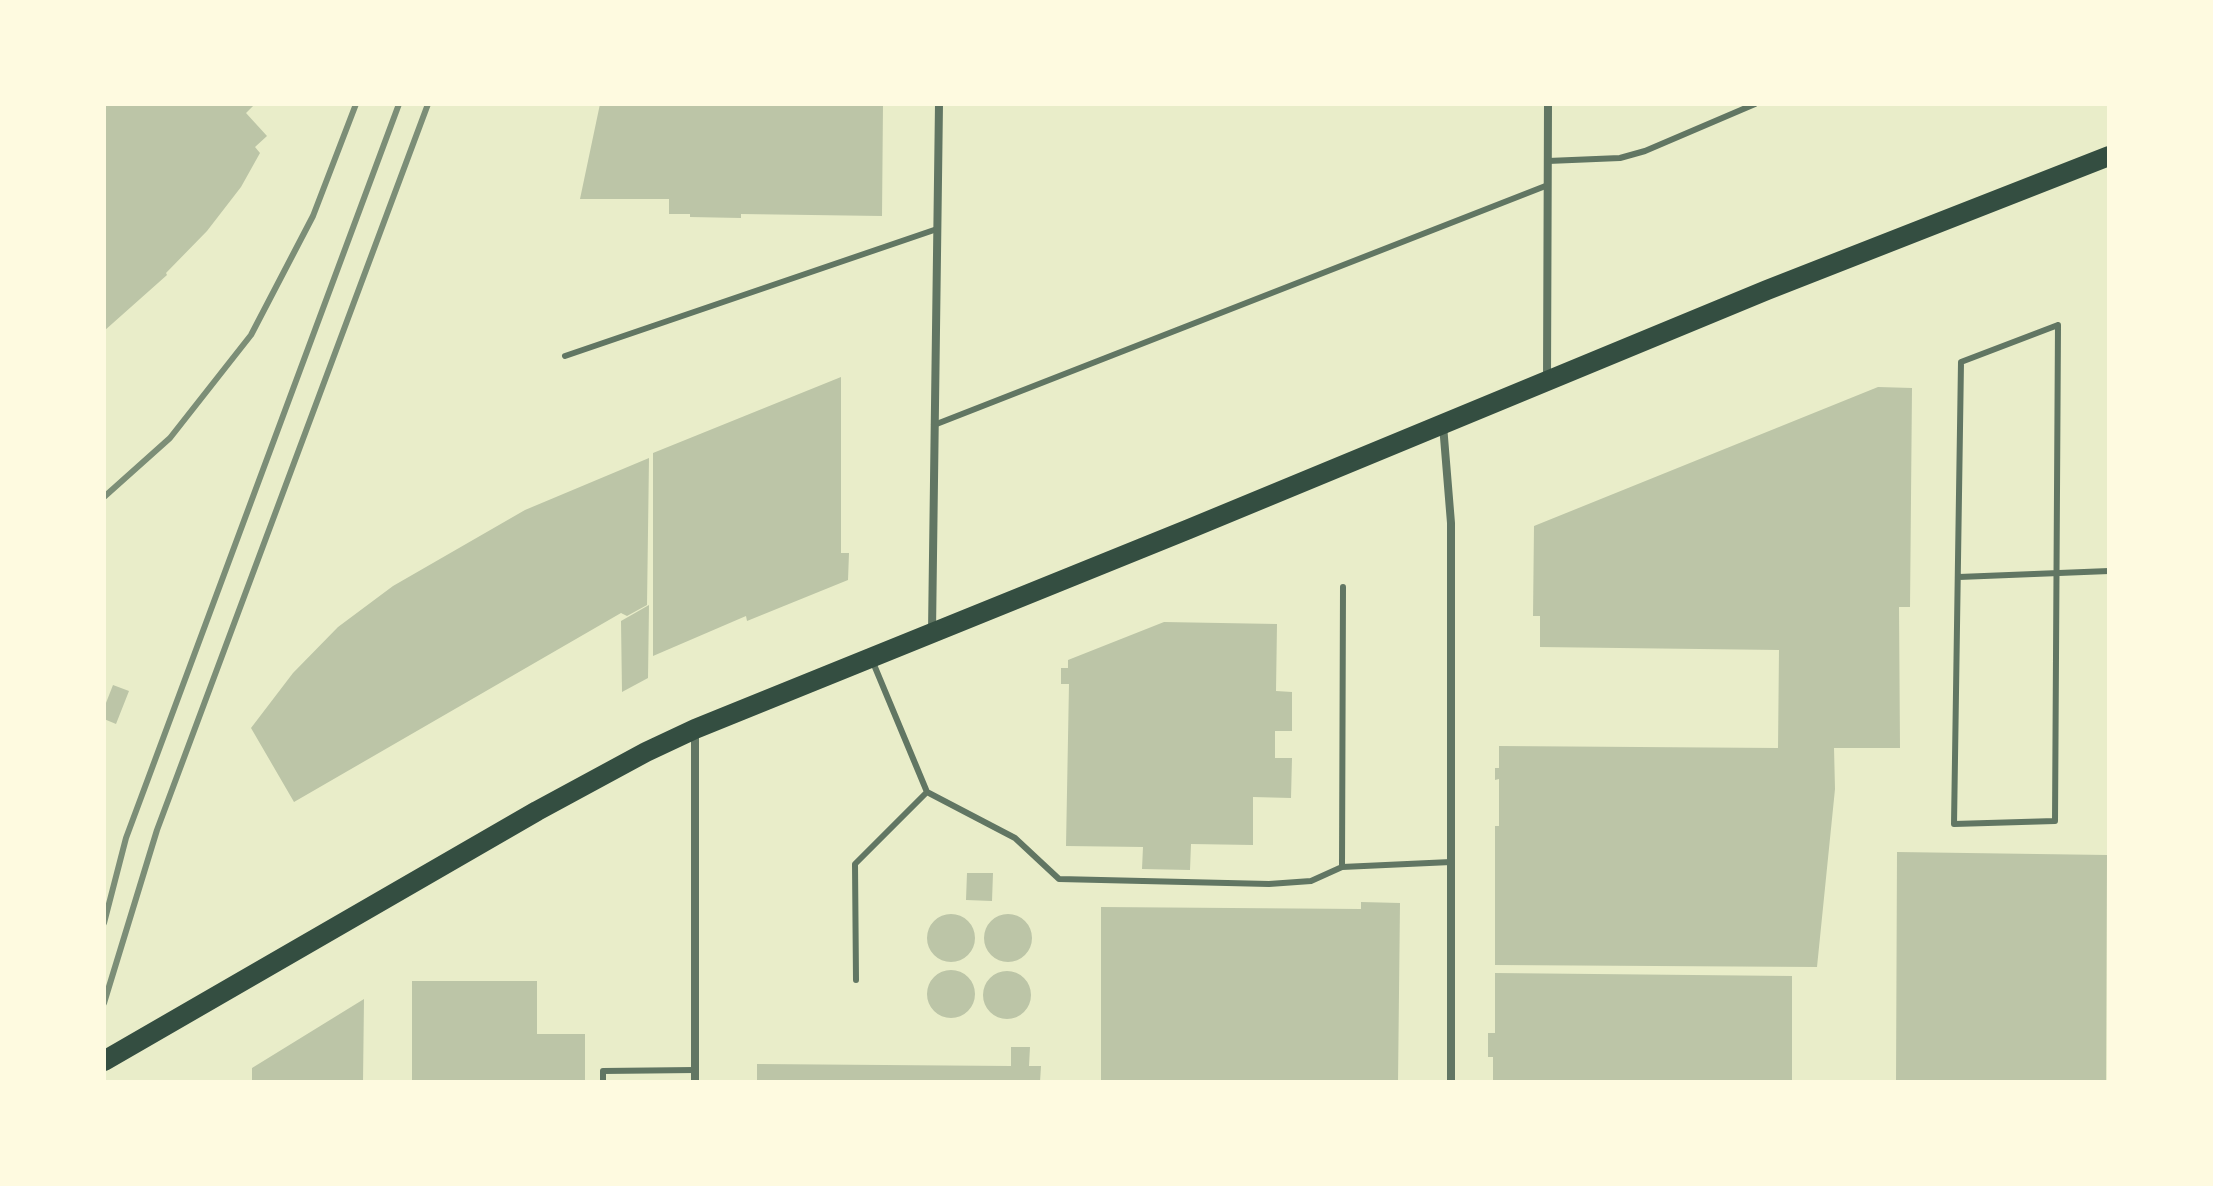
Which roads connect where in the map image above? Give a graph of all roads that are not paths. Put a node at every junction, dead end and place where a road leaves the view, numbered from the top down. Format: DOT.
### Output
graph roads {
  1 [pos="939,104"];
  2 [pos="1548,104"];
  3 [pos="1755,104"];
  4 [pos="2109,156"];
  5 [pos="1548,161"];
  6 [pos="1548,185"];
  7 [pos="937,229"];
  8 [pos="565,356"];
  9 [pos="1547,381"];
  10 [pos="1443,424"];
  11 [pos="934,425"];
  12 [pos="2109,571"];
  13 [pos="2058,574"];
  14 [pos="1959,577"];
  15 [pos="1343,587"];
  16 [pos="932,633"];
  17 [pos="871,658"];
  18 [pos="695,729"];
  19 [pos="927,792"];
  20 [pos="1451,862"];
  21 [pos="1342,867"];
  22 [pos="856,980"];
  23 [pos="104,1061"];
  24 [pos="695,1070"];
  25 [pos="603,1082"];
  26 [pos="695,1082"];
  27 [pos="1451,1082"];
  1 -- 7 [label="street"];
  2 -- 5 [label="street"];
  3 -- 5 [label="lane"];
  4 -- 9 [label="main road"];
  5 -- 6 [label="street"];
  6 -- 9 [label="street"];
  6 -- 11 [label="lane"];
  7 -- 8 [label="lane"];
  7 -- 11 [label="street"];
  9 -- 10 [label="main road"];
  10 -- 16 [label="main road"];
  10 -- 20 [label="street"];
  11 -- 16 [label="street"];
  12 -- 13 [label="lane"];
  13 -- 14 [label="lane"];
  13 -- 14 [label="lane"];
  13 -- 14 [label="lane"];
  15 -- 21 [label="lane"];
  16 -- 17 [label="main road"];
  17 -- 18 [label="main road"];
  17 -- 19 [label="lane"];
  18 -- 23 [label="main road"];
  18 -- 24 [label="street"];
  19 -- 21 [label="lane"];
  19 -- 22 [label="lane"];
  20 -- 21 [label="lane"];
  20 -- 27 [label="street"];
  24 -- 25 [label="lane"];
  24 -- 26 [label="street"];
}
